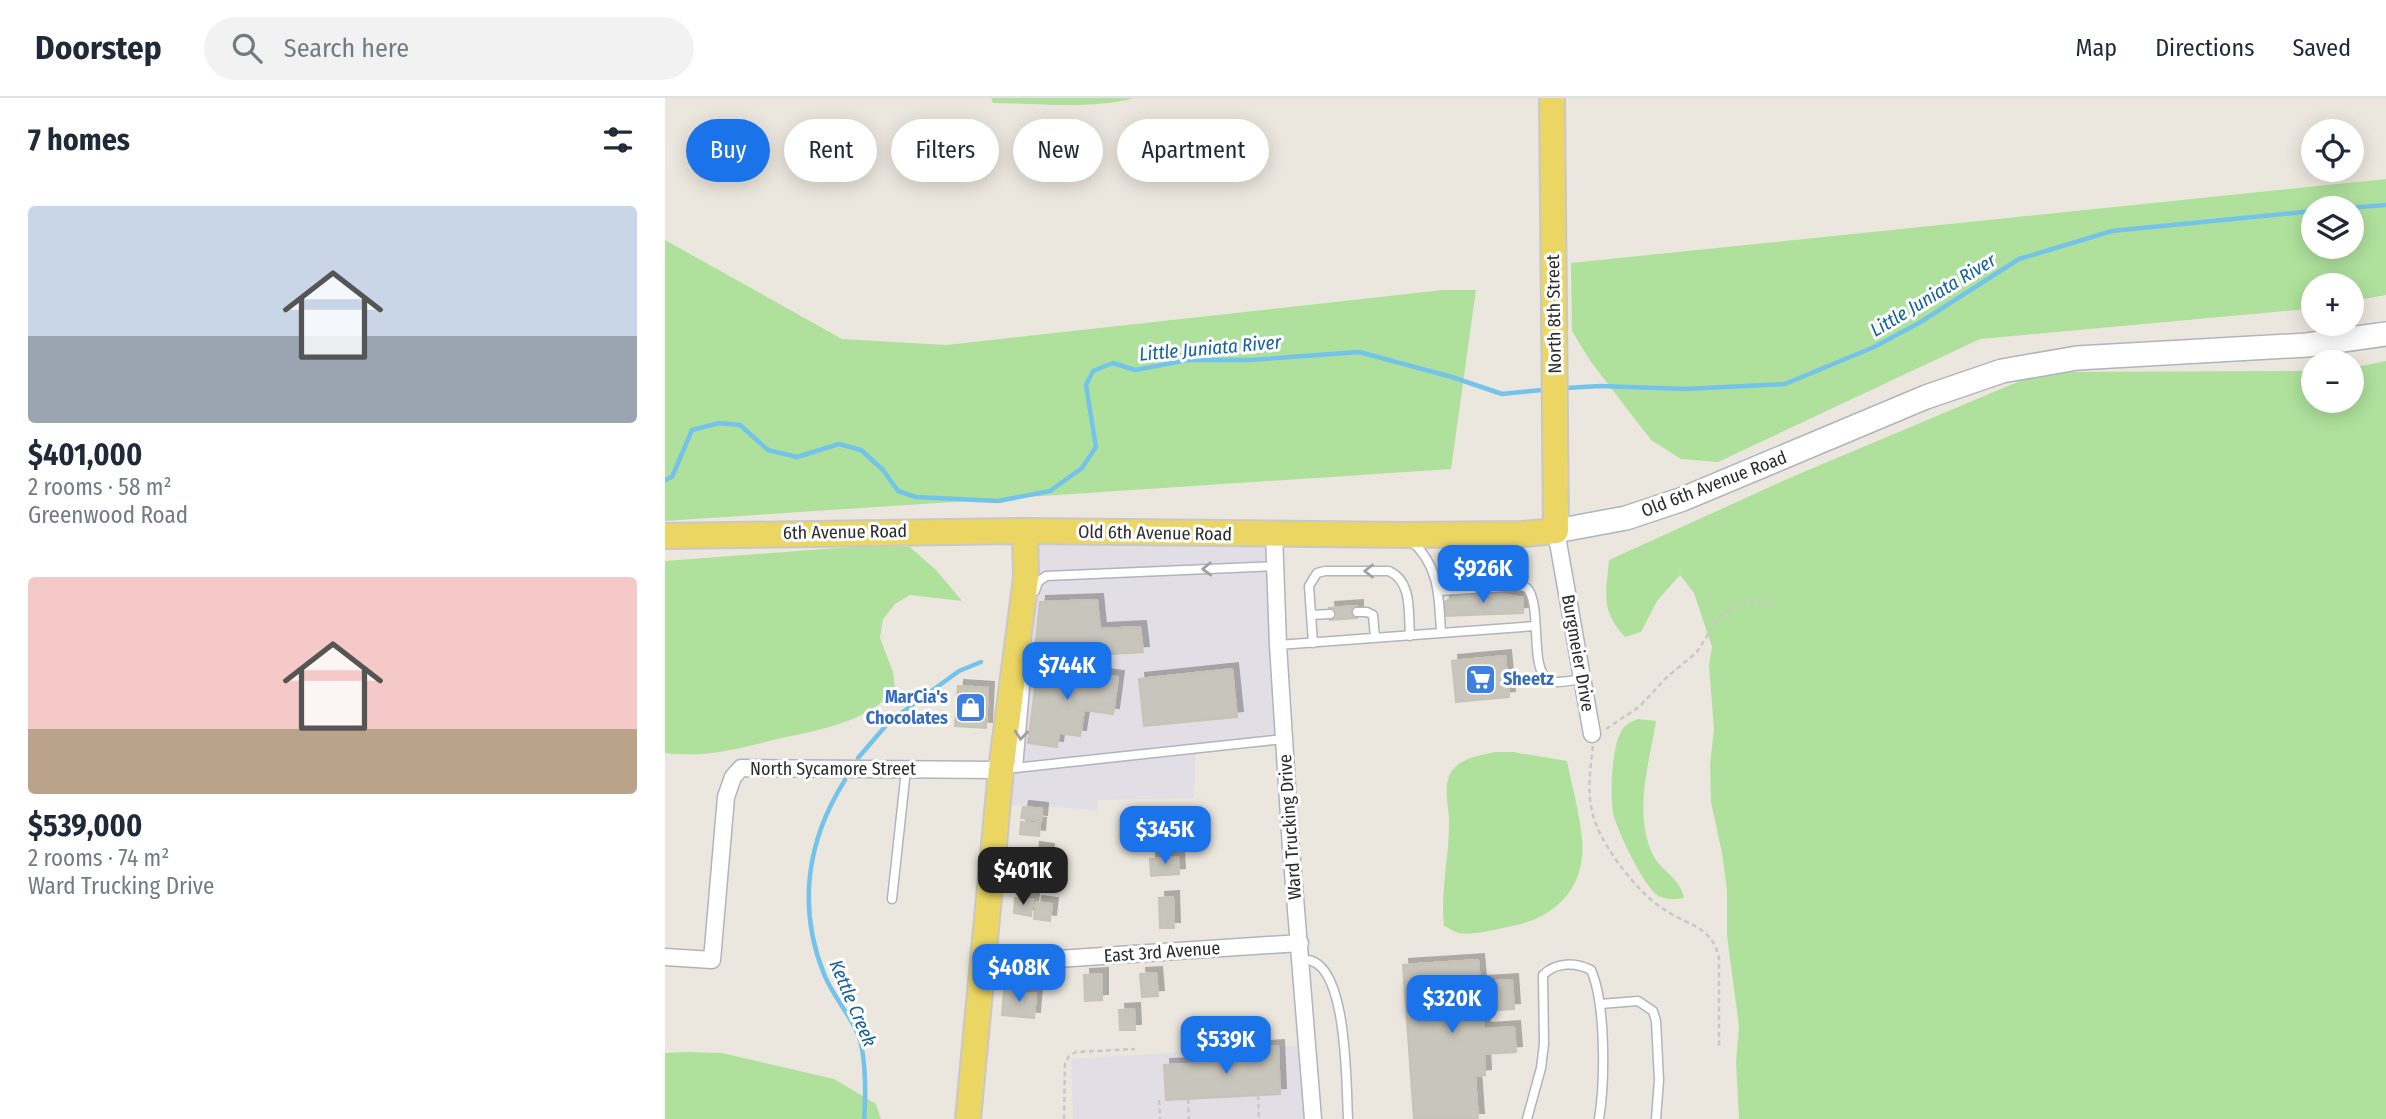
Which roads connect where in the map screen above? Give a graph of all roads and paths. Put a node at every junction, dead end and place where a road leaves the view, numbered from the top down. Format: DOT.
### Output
graph roads {
  1 [pos="1552,98"];
  2 [pos="2386,334"];
  3 [pos="1025,531"];
  4 [pos="1556,531"];
  5 [pos="1274,534"];
  6 [pos="1477,534"];
  7 [pos="665,536"];
  8 [pos="1402,536"];
  9 [pos="1275,566"];
  10 [pos="1438,591"];
  11 [pos="1034,598"];
  12 [pos="1774,603"];
  13 [pos="1357,612"];
  14 [pos="1330,614"];
  15 [pos="1311,615"];
  16 [pos="1535,626"];
  17 [pos="1441,633"];
  18 [pos="1410,636"];
  19 [pos="1375,638"];
  20 [pos="1313,643"];
  21 [pos="1278,645"];
  22 [pos="1029,646"];
  23 [pos="1584,679"];
  24 [pos="1592,734"];
  25 [pos="1284,739"];
  26 [pos="906,769"];
  27 [pos="1010,769"];
  28 [pos="892,899"];
  29 [pos="1300,943"];
  30 [pos="665,957"];
  31 [pos="1301,960"];
  32 [pos="982,964"];
  33 [pos="1600,1004"];
  34 [pos="1135,1049"];
  35 [pos="1719,1049"];
  36 [pos="1258,1095"];
  37 [pos="1188,1099"];
  38 [pos="1159,1100"];
  39 [pos="968,1119"];
  40 [pos="1064,1119"];
  41 [pos="1160,1119"];
  42 [pos="1189,1119"];
  43 [pos="1259,1119"];
  44 [pos="1313,1119"];
  45 [pos="1348,1119"];
  46 [pos="1527,1119"];
  47 [pos="1599,1119"];
  48 [pos="1656,1119"];
  1 -- 4 [label="main road, North 8th Street"];
  2 -- 4 [label="main road, Old 6th Avenue Road"];
  3 -- 5 [label="main road, Old 6th Avenue Road"];
  3 -- 7 [label="main road, 6th Avenue Road"];
  3 -- 27 [label="main road"];
  4 -- 6 [label="main road, Old 6th Avenue Road"];
  4 -- 23 [label="street, Burgmeier Drive"];
  5 -- 8 [label="main road, Old 6th Avenue Road"];
  5 -- 9 [label="street, Ward Trucking Drive"];
  6 -- 8 [label="main road, Old 6th Avenue Road"];
  6 -- 10 [label="lane"];
  8 -- 10 [label="lane"];
  9 -- 11 [label="lane, one-way"];
  9 -- 21 [label="street, Ward Trucking Drive"];
  10 -- 16 [label="lane"];
  10 -- 17 [label="lane"];
  12 -- 24 [label="path"];
  13 -- 19 [label="lane"];
  14 -- 15 [label="lane"];
  18 -- 15 [label="lane, one-way"];
  15 -- 20 [label="lane"];
  16 -- 17 [label="lane"];
  16 -- 23 [label="lane"];
  17 -- 18 [label="lane"];
  18 -- 19 [label="lane"];
  19 -- 20 [label="lane"];
  20 -- 21 [label="lane"];
  21 -- 25 [label="street, Ward Trucking Drive"];
  22 -- 27 [label="lane, one-way"];
  23 -- 24 [label="street, Burgmeier Drive"];
  24 -- 35 [label="path"];
  25 -- 27 [label="lane"];
  25 -- 29 [label="street, Ward Trucking Drive"];
  26 -- 27 [label="street, North Sycamore Street"];
  26 -- 28 [label="lane"];
  26 -- 30 [label="street, North Sycamore Street"];
  27 -- 32 [label="main road"];
  29 -- 31 [label="street, Ward Trucking Drive"];
  29 -- 32 [label="street, East 3rd Avenue"];
  31 -- 44 [label="street, Ward Trucking Drive"];
  31 -- 45 [label="lane"];
  32 -- 39 [label="main road"];
  33 -- 46 [label="lane"];
  33 -- 47 [label="lane"];
  33 -- 48 [label="lane"];
  34 -- 40 [label="path"];
  36 -- 43 [label="path"];
  37 -- 42 [label="path"];
  38 -- 41 [label="path"];
}
